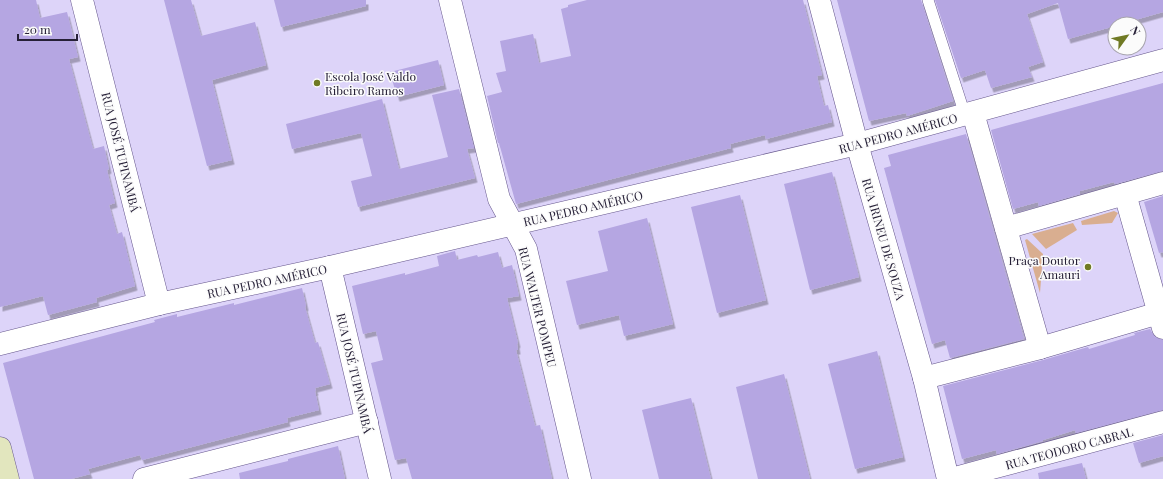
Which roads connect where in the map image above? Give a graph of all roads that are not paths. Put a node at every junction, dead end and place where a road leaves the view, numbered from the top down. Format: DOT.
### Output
graph roads {
  1 [pos="82,0"];
  2 [pos="450,0"];
  3 [pos="819,0"];
  4 [pos="928,0"];
  5 [pos="1163,60"];
  6 [pos="969,114"];
  7 [pos="857,144"];
  8 [pos="1163,183"];
  9 [pos="1125,194"];
  10 [pos="512,224"];
  11 [pos="1006,228"];
  12 [pos="330,267"];
  13 [pos="159,304"];
  14 [pos="1161,321"];
  15 [pos="0,344"];
  16 [pos="1040,348"];
  17 [pos="924,378"];
  18 [pos="367,422"];
  19 [pos="1163,422"];
  20 [pos="0,448"];
  21 [pos="8,479"];
  22 [pos="144,479"];
  23 [pos="380,479"];
  24 [pos="580,479"];
  25 [pos="950,479"];
  1 -- 13 [label="street, RUA JOSÉ TUPINAMBÁ"];
  2 -- 10 [label="street, RUA WALTER POMPEU"];
  3 -- 7 [label="street, RUA IRINEU DE SOUZA"];
  4 -- 6 [label="lane"];
  5 -- 6 [label="street, RUA PEDRO AMÉRICO"];
  6 -- 7 [label="street, RUA PEDRO AMÉRICO"];
  6 -- 11 [label="street"];
  7 -- 10 [label="street, RUA PEDRO AMÉRICO"];
  7 -- 17 [label="street, RUA IRINEU DE SOUZA"];
  8 -- 9 [label="street"];
  9 -- 11 [label="street"];
  9 -- 14 [label="street"];
  10 -- 12 [label="street, RUA PEDRO AMÉRICO"];
  10 -- 24 [label="street, RUA WALTER POMPEU"];
  11 -- 16 [label="street"];
  12 -- 13 [label="street, RUA PEDRO AMÉRICO"];
  12 -- 18 [label="street, RUA JOSÉ TUPINAMBÁ"];
  13 -- 15 [label="street, RUA PEDRO AMÉRICO"];
  14 -- 16 [label="street"];
  16 -- 17 [label="street"];
  17 -- 25 [label="street, RUA IRINEU DE SOUZA"];
  18 -- 22 [label="street"];
  18 -- 23 [label="street, RUA JOSÉ TUPINAMBÁ"];
  19 -- 25 [label="street, RUA TEODORO CABRAL"];
  20 -- 21 [label="main road"];
}
